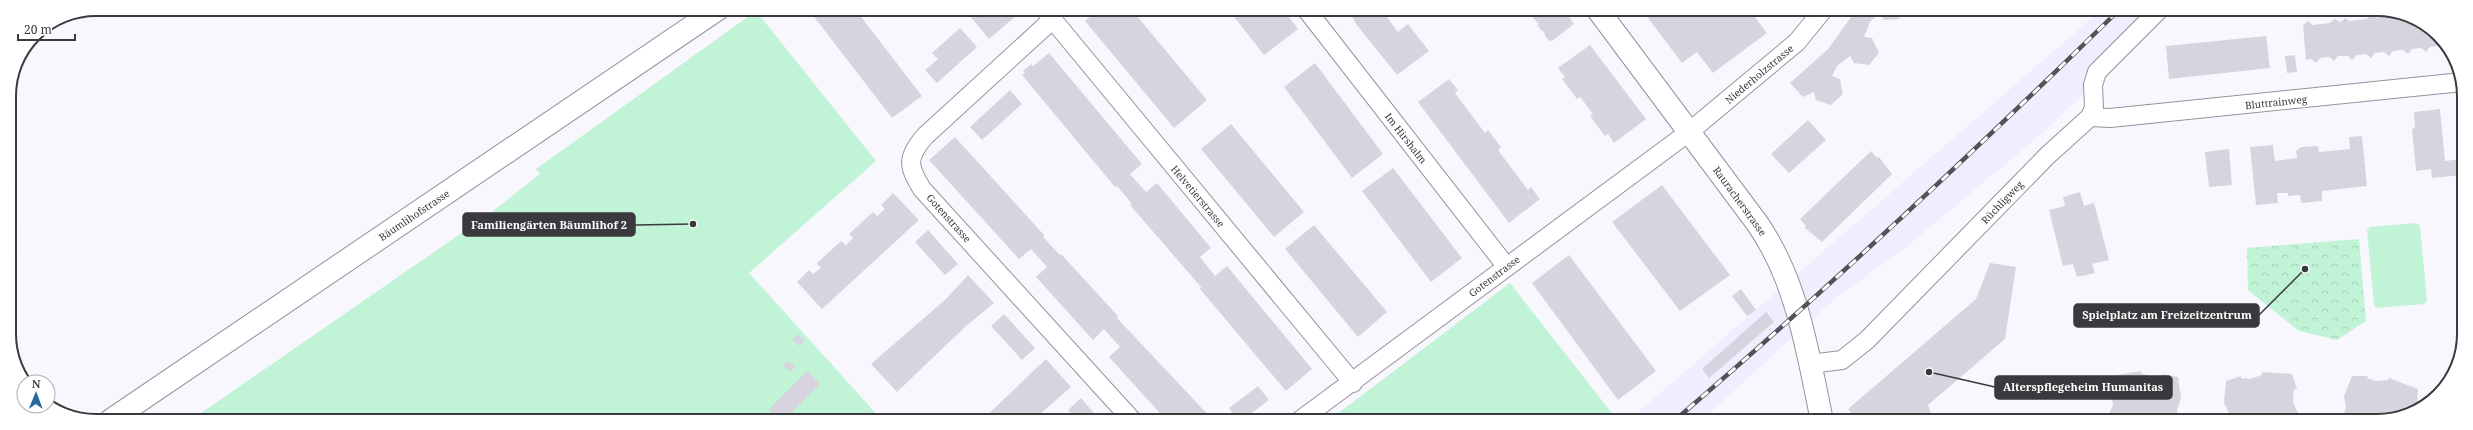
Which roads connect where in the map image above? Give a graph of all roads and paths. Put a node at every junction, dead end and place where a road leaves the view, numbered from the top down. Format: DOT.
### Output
graph roads {
  1 [pos="708,16"];
  2 [pos="1046,16"];
  3 [pos="1050,16"];
  4 [pos="1311,16"];
  5 [pos="1602,16"];
  6 [pos="1818,16"];
  7 [pos="2153,16"];
  8 [pos="2456,83"];
  9 [pos="2090,117"];
  10 [pos="1689,132"];
  11 [pos="1506,266"];
  12 [pos="1810,364"];
  13 [pos="1353,382"];
  14 [pos="119,414"];
  15 [pos="1127,414"];
  16 [pos="1310,414"];
  17 [pos="1821,414"];
  1 -- 14 [label="main road, Bäumlihofstrasse"];
  2 -- 15 [label="street, Gotenstrasse"];
  3 -- 13 [label="street, Helvetierstrasse"];
  4 -- 11 [label="street, Im Hirshalm"];
  5 -- 10 [label="main road, Rauracherstrasse"];
  6 -- 10 [label="street, Niederholzstrasse"];
  7 -- 9 [label="street"];
  8 -- 9 [label="street, Bluttrainweg"];
  9 -- 12 [label="street, Rüchligweg"];
  10 -- 11 [label="street, Gotenstrasse"];
  10 -- 12 [label="main road, Rauracherstrasse"];
  11 -- 13 [label="street, Gotenstrasse"];
  12 -- 17 [label="main road, Rauracherstrasse"];
  13 -- 16 [label="street, Gotenstrasse"];
}
